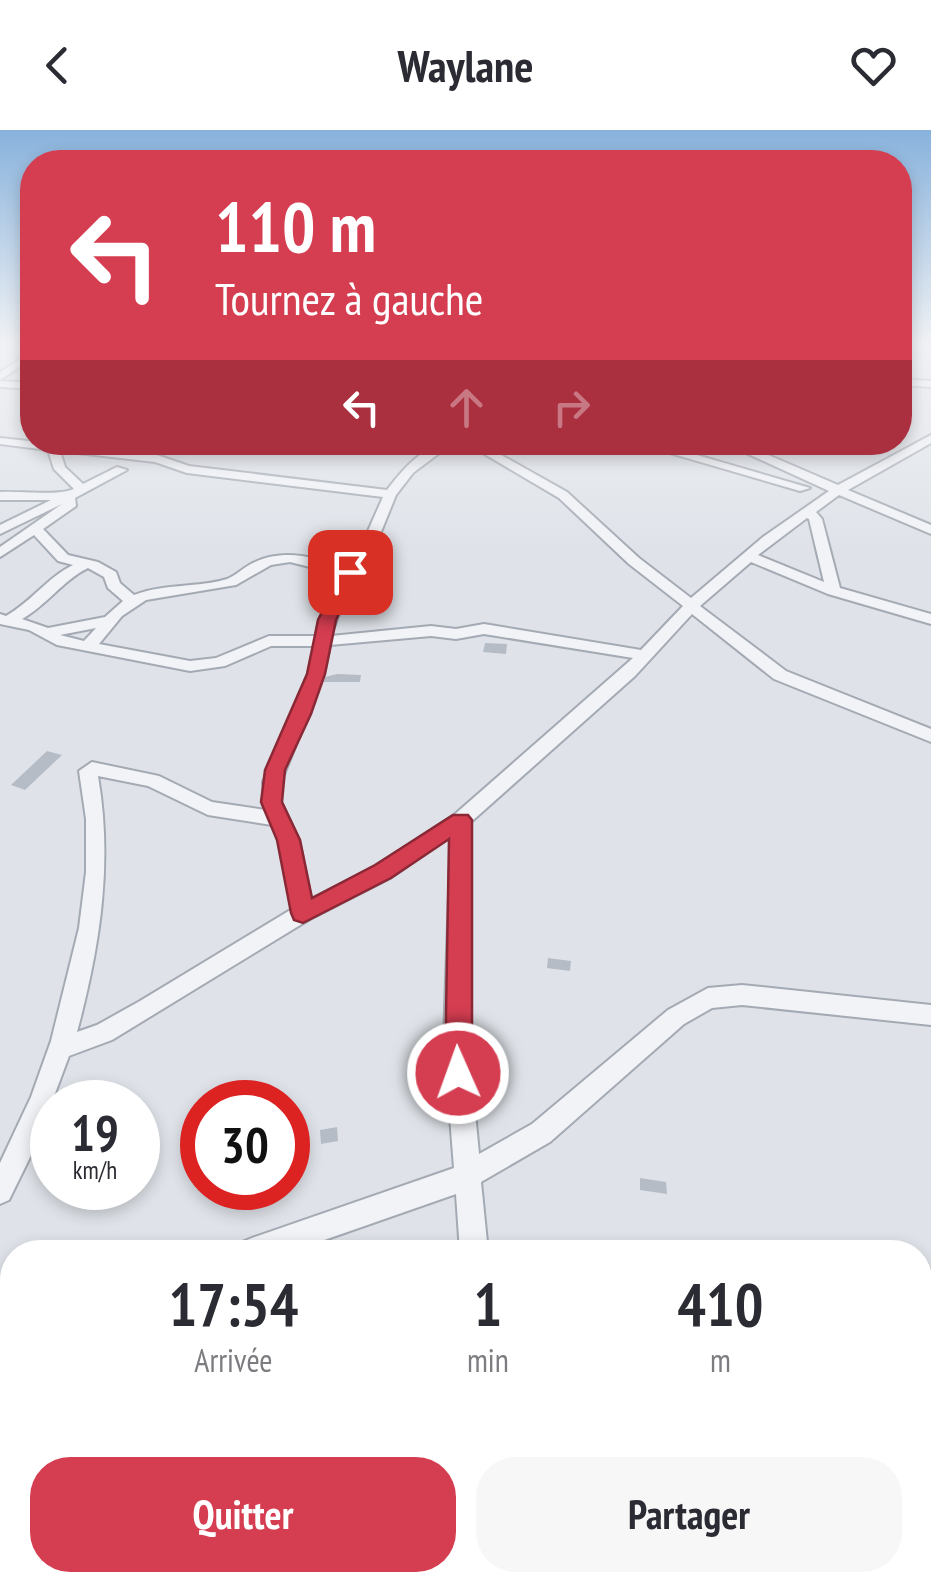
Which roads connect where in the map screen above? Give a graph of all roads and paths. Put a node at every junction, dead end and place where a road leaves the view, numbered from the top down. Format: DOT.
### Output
graph roads {
  1 [pos="57,455"];
  2 [pos="124,455"];
  3 [pos="430,455"];
  4 [pos="492,455"];
  5 [pos="686,455"];
  6 [pos="753,455"];
  7 [pos="901,455"];
  8 [pos="138,457"];
  9 [pos="121,470"];
  10 [pos="84,490"];
  11 [pos="390,494"];
  12 [pos="832,494"];
  13 [pos="0,496"];
  14 [pos="69,499"];
  15 [pos="0,508"];
  16 [pos="809,511"];
  17 [pos="20,521"];
  18 [pos="35,528"];
  19 [pos="0,530"];
  20 [pos="931,530"];
  21 [pos="0,553"];
  22 [pos="748,556"];
  23 [pos="85,564"];
  24 [pos="350,572"];
  25 [pos="834,591"];
  26 [pos="133,602"];
  27 [pos="691,606"];
  28 [pos="4,619"];
  29 [pos="931,619"];
  30 [pos="112,620"];
  31 [pos="44,633"];
  32 [pos="324,641"];
  33 [pos="87,648"];
  34 [pos="645,655"];
  35 [pos="931,736"];
  36 [pos="279,819"];
  37 [pos="461,820"];
  38 [pos="303,913"];
  39 [pos="931,1016"];
  40 [pos="58,1049"];
  41 [pos="465,1178"];
  42 [pos="0,1191"];
  43 [pos="287,1240"];
  44 [pos="473,1240"];
  1 -- 10 [label="street"];
  2 -- 8 [label="street"];
  3 -- 11 [label="street"];
  4 -- 27 [label="street"];
  5 -- 12 [label="street"];
  6 -- 12 [label="street"];
  7 -- 12 [label="street"];
  8 -- 11 [label="street"];
  9 -- 10 [label="street"];
  10 -- 14 [label="street"];
  11 -- 24 [label="street"];
  12 -- 16 [label="street"];
  12 -- 20 [label="street"];
  13 -- 14 [label="street"];
  14 -- 17 [label="street"];
  14 -- 18 [label="street"];
  15 -- 17 [label="street"];
  16 -- 22 [label="street"];
  16 -- 25 [label="street"];
  17 -- 19 [label="street"];
  18 -- 21 [label="street"];
  18 -- 23 [label="street"];
  22 -- 25 [label="street"];
  22 -- 27 [label="street"];
  23 -- 26 [label="street"];
  23 -- 28 [label="street"];
  24 -- 26 [label="street"];
  24 -- 32 [label="street"];
  25 -- 29 [label="street"];
  26 -- 30 [label="street"];
  27 -- 34 [label="street"];
  27 -- 35 [label="street"];
  28 -- 31 [label="street"];
  30 -- 31 [label="street"];
  30 -- 33 [label="street"];
  31 -- 33 [label="street"];
  32 -- 33 [label="street"];
  32 -- 34 [label="street"];
  32 -- 36 [label="street"];
  34 -- 37 [label="street"];
  36 -- 38 [label="street"];
  36 -- 40 [label="street"];
  37 -- 38 [label="street"];
  37 -- 41 [label="street"];
  38 -- 40 [label="street"];
  39 -- 41 [label="street"];
  40 -- 42 [label="street"];
  41 -- 43 [label="street"];
  41 -- 44 [label="street"];
}
